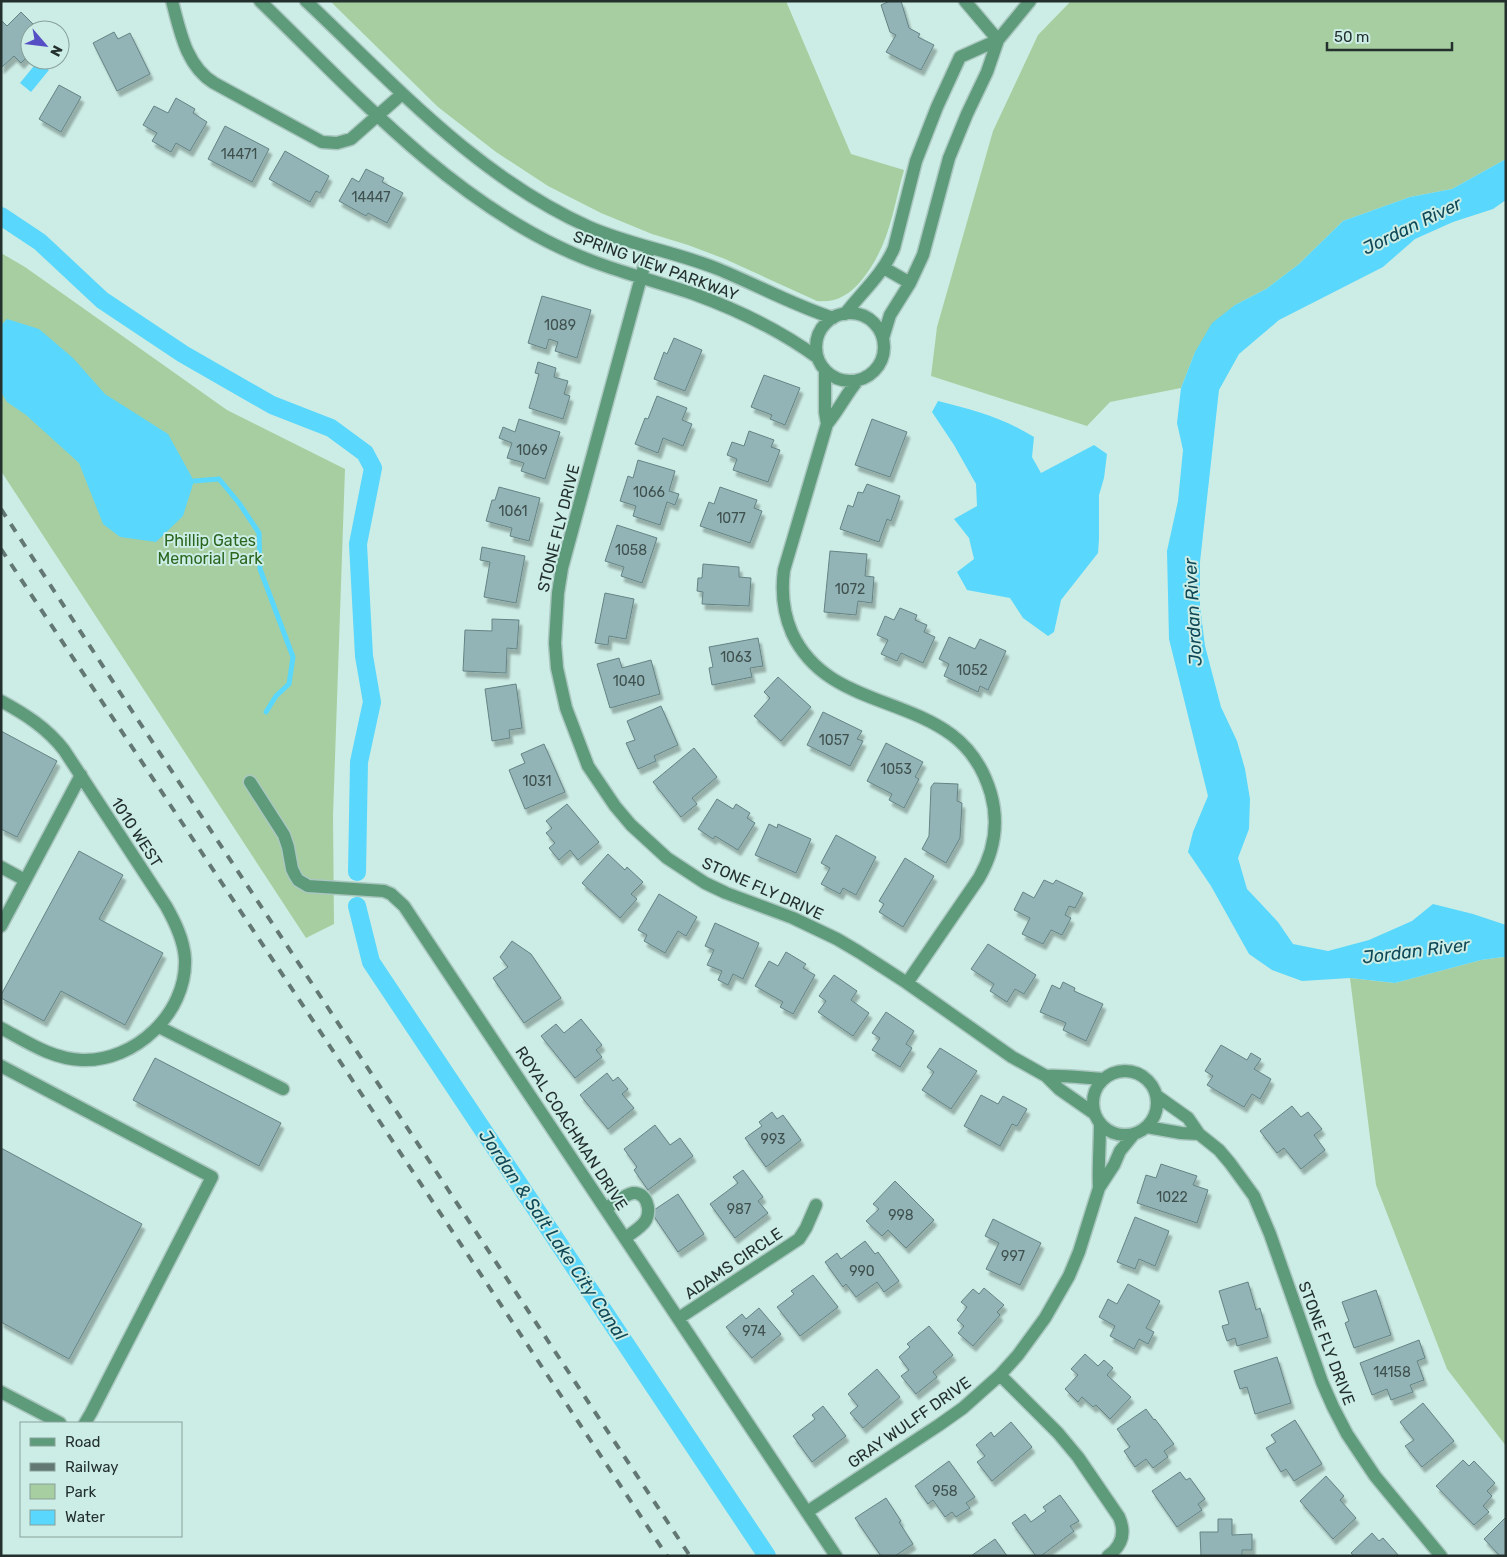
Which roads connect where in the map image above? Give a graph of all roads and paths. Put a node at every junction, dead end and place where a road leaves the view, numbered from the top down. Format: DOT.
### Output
graph roads {
  1 [pos="172,1"];
  2 [pos="260,1"];
  3 [pos="306,1"];
  4 [pos="965,1"];
  5 [pos="1030,1"];
  6 [pos="998,40"];
  7 [pos="402,94"];
  8 [pos="379,116"];
  9 [pos="649,248"];
  10 [pos="884,268"];
  11 [pos="641,278"];
  12 [pos="910,283"];
  13 [pos="839,316"];
  14 [pos="883,338"];
  15 [pos="818,358"];
  16 [pos="825,370"];
  17 [pos="858,380"];
  18 [pos="827,424"];
  19 [pos="1,701"];
  20 [pos="81,775"];
  21 [pos="250,782"];
  22 [pos="1,867"];
  23 [pos="25,880"];
  24 [pos="1,926"];
  25 [pos="907,983"];
  26 [pos="158,1027"];
  27 [pos="1,1028"];
  28 [pos="1,1066"];
  29 [pos="1046,1076"];
  30 [pos="1104,1079"];
  31 [pos="283,1089"];
  32 [pos="1157,1096"];
  33 [pos="1098,1118"];
  34 [pos="1147,1127"];
  35 [pos="1134,1134"];
  36 [pos="1199,1134"];
  37 [pos="1099,1188"];
  38 [pos="816,1205"];
  39 [pos="606,1208"];
  40 [pos="625,1238"];
  41 [pos="679,1318"];
  42 [pos="1000,1374"];
  43 [pos="1,1392"];
  44 [pos="58,1422"];
  45 [pos="85,1422"];
  46 [pos="806,1512"];
  47 [pos="836,1556"];
  48 [pos="1108,1556"];
  49 [pos="1442,1556"];
  1 -- 8 [label="street"];
  2 -- 8 [label="street, SPRING VIEW PARKWAY"];
  3 -- 7 [label="street, SPRING VIEW PARKWAY"];
  4 -- 6 [label="street"];
  5 -- 6 [label="street"];
  6 -- 10 [label="street"];
  6 -- 12 [label="street"];
  7 -- 8 [label="street"];
  7 -- 9 [label="street, SPRING VIEW PARKWAY"];
  8 -- 11 [label="street, SPRING VIEW PARKWAY"];
  9 -- 11 [label="street, STONE FLY DRIVE"];
  9 -- 13 [label="street, SPRING VIEW PARKWAY"];
  10 -- 12 [label="street"];
  10 -- 13 [label="street"];
  11 -- 15 [label="street, SPRING VIEW PARKWAY"];
  11 -- 25 [label="street, STONE FLY DRIVE"];
  12 -- 14 [label="street"];
  13 -- 14 [label="street"];
  13 -- 15 [label="street"];
  14 -- 17 [label="street"];
  15 -- 16 [label="street"];
  16 -- 17 [label="street"];
  16 -- 18 [label="street"];
  17 -- 18 [label="street"];
  18 -- 25 [label="street"];
  19 -- 20 [label="street, 1010 WEST"];
  20 -- 23 [label="street"];
  20 -- 26 [label="street, 1010 WEST"];
  21 -- 39 [label="street, ROYAL COACHMAN DRIVE"];
  22 -- 23 [label="street"];
  23 -- 24 [label="street"];
  25 -- 29 [label="street, STONE FLY DRIVE"];
  26 -- 27 [label="street, 1010 WEST"];
  26 -- 31 [label="street"];
  28 -- 45 [label="street"];
  29 -- 30 [label="street, STONE FLY DRIVE"];
  29 -- 33 [label="street, STONE FLY DRIVE"];
  30 -- 32 [label="street"];
  30 -- 33 [label="street"];
  32 -- 34 [label="street"];
  32 -- 36 [label="street, STONE FLY DRIVE"];
  33 -- 35 [label="street"];
  33 -- 37 [label="street, GRAY WULFF DRIVE"];
  34 -- 35 [label="street"];
  34 -- 36 [label="street"];
  35 -- 37 [label="street, GRAY WULFF DRIVE"];
  36 -- 49 [label="street, STONE FLY DRIVE"];
  37 -- 42 [label="street, GRAY WULFF DRIVE"];
  38 -- 41 [label="street, ADAMS CIRCLE"];
  39 -- 40 [label="street, ROYAL COACHMAN DRIVE"];
  39 -- 40 [label="street"];
  40 -- 41 [label="street, ROYAL COACHMAN DRIVE"];
  41 -- 46 [label="street, ROYAL COACHMAN DRIVE"];
  42 -- 46 [label="street, GRAY WULFF DRIVE"];
  42 -- 48 [label="street"];
  43 -- 44 [label="street"];
  46 -- 47 [label="street, ROYAL COACHMAN DRIVE"];
}
